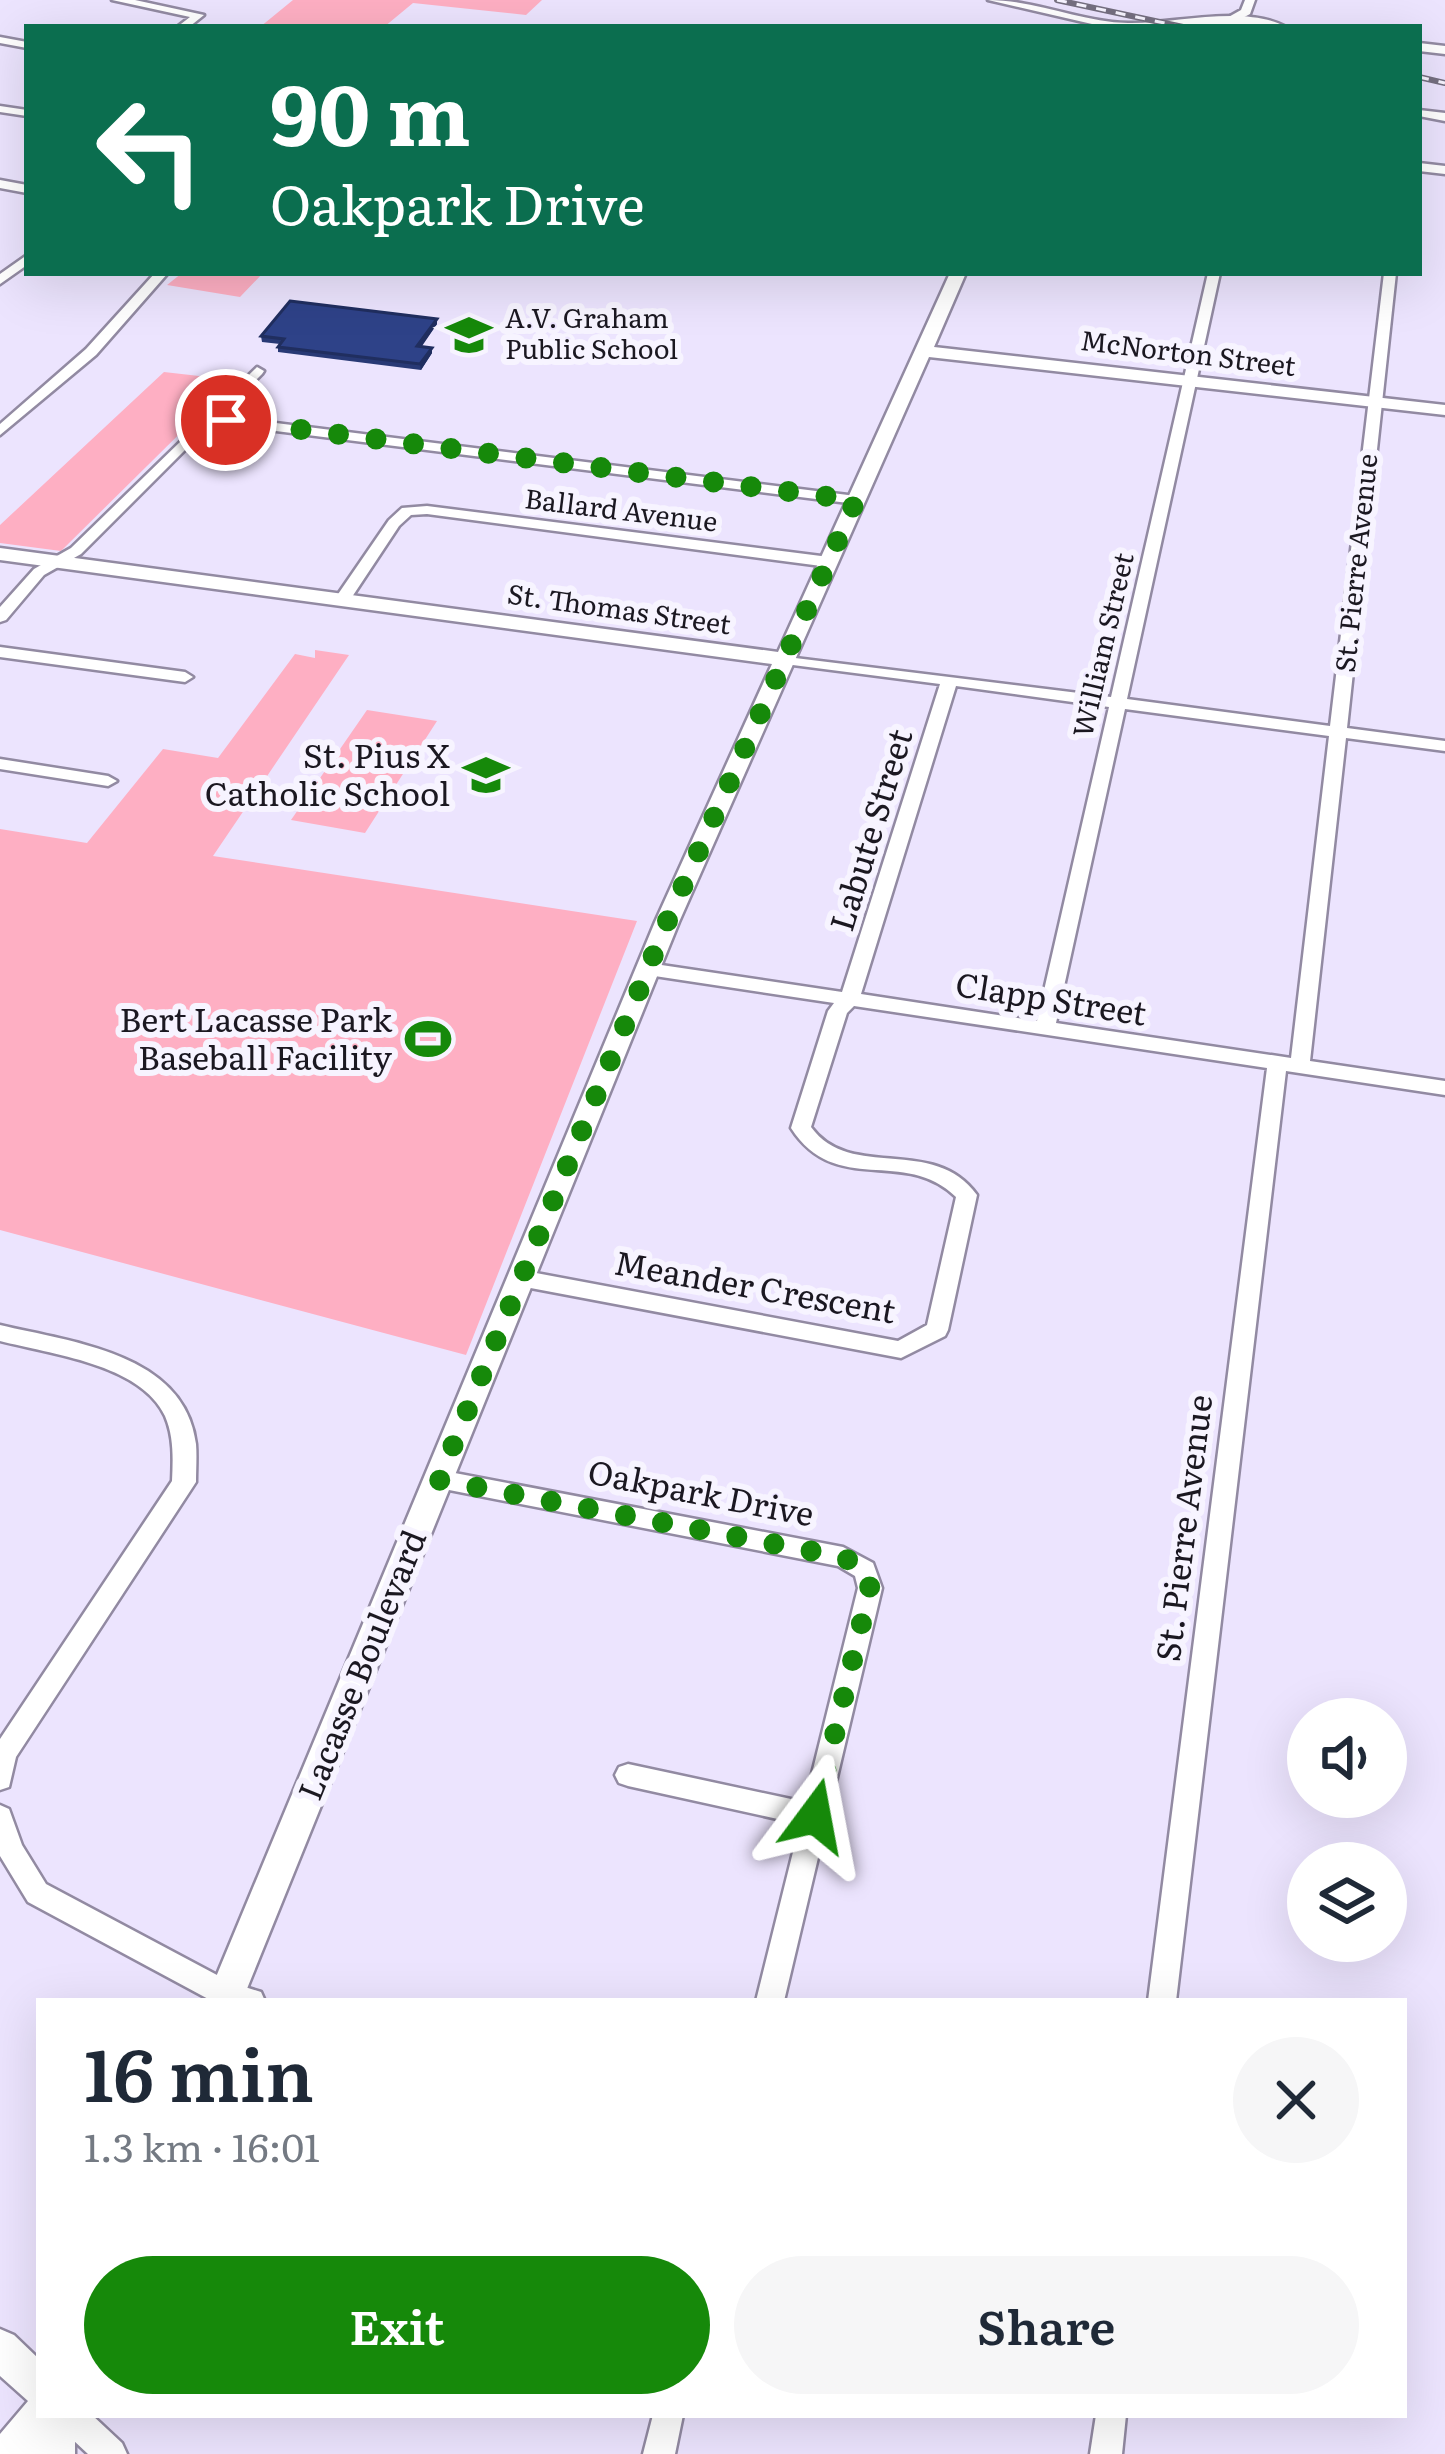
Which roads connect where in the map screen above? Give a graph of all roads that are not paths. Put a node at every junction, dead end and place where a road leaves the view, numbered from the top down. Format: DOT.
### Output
graph roads {
  1 [pos="117,0"];
  2 [pos="995,0"];
  3 [pos="1248,6"];
  4 [pos="1228,21"];
  5 [pos="1072,22"];
  6 [pos="186,24"];
  7 [pos="1179,24"];
  8 [pos="1256,24"];
  9 [pos="1272,24"];
  10 [pos="24,261"];
  11 [pos="160,276"];
  12 [pos="957,276"];
  13 [pos="1213,276"];
  14 [pos="1390,276"];
  15 [pos="0,280"];
  16 [pos="925,351"];
  17 [pos="257,370"];
  18 [pos="1190,381"];
  19 [pos="1375,402"];
  20 [pos="1445,410"];
  21 [pos="212,418"];
  22 [pos="0,431"];
  23 [pos="856,500"];
  24 [pos="0,554"];
  25 [pos="58,562"];
  26 [pos="829,562"];
  27 [pos="342,600"];
  28 [pos="0,617"];
  29 [pos="0,652"];
  30 [pos="785,659"];
  31 [pos="185,677"];
  32 [pos="950,681"];
  33 [pos="1118,703"];
  34 [pos="1339,732"];
  35 [pos="1445,746"];
  36 [pos="0,764"];
  37 [pos="108,781"];
  38 [pos="648,968"];
  39 [pos="850,998"];
  40 [pos="1046,1029"];
  41 [pos="1289,1066"];
  42 [pos="1445,1088"];
  43 [pos="520,1278"];
  44 [pos="0,1333"];
  45 [pos="439,1480"];
  46 [pos="1,1762"];
  47 [pos="628,1775"];
  48 [pos="815,1816"];
  49 [pos="0,1817"];
  50 [pos="232,1998"];
  51 [pos="234,1998"];
  52 [pos="771,1998"];
  53 [pos="1162,1998"];
  54 [pos="0,2349"];
  55 [pos="36,2383"];
  56 [pos="40,2418"];
  57 [pos="55,2418"];
  58 [pos="73,2418"];
  59 [pos="667,2418"];
  60 [pos="1111,2418"];
  61 [pos="9,2454"];
  62 [pos="55,2454"];
  63 [pos="110,2454"];
  64 [pos="659,2454"];
  65 [pos="1106,2454"];
  1 -- 6 [label="street"];
  2 -- 5 [label="street"];
  3 -- 4 [label="street"];
  3 -- 9 [label="street"];
  4 -- 7 [label="street"];
  4 -- 8 [label="street"];
  10 -- 15 [label="street"];
  11 -- 22 [label="street"];
  12 -- 16 [label="street, Lacasse Boulevard"];
  13 -- 18 [label="street, William Street"];
  14 -- 19 [label="street, St. Pierre Avenue"];
  16 -- 18 [label="street, McNorton Street"];
  16 -- 23 [label="street, Lacasse Boulevard"];
  17 -- 21 [label="street"];
  18 -- 19 [label="street, McNorton Street"];
  18 -- 33 [label="street, William Street"];
  19 -- 20 [label="street, McNorton Street"];
  19 -- 34 [label="street, St. Pierre Avenue"];
  21 -- 23 [label="street"];
  21 -- 25 [label="street"];
  23 -- 26 [label="street, Lacasse Boulevard"];
  24 -- 25 [label="street, St. Thomas Street"];
  25 -- 27 [label="street, St. Thomas Street"];
  25 -- 28 [label="street"];
  26 -- 27 [label="street, Ballard Avenue"];
  26 -- 30 [label="street, Lacasse Boulevard"];
  27 -- 30 [label="street, St. Thomas Street"];
  29 -- 31 [label="street"];
  30 -- 32 [label="street, St. Thomas Street"];
  30 -- 38 [label="street, Lacasse Boulevard"];
  32 -- 33 [label="street, St. Thomas Street"];
  32 -- 39 [label="street, Labute Street"];
  33 -- 34 [label="street, St. Thomas Street"];
  33 -- 40 [label="street, William Street"];
  34 -- 35 [label="street, St. Thomas Street"];
  34 -- 41 [label="street, St. Pierre Avenue"];
  36 -- 37 [label="street"];
  38 -- 39 [label="street, Clapp Street"];
  38 -- 43 [label="street, Lacasse Boulevard"];
  39 -- 40 [label="street, Clapp Street"];
  39 -- 43 [label="street, Meander Crescent"];
  40 -- 41 [label="street, Clapp Street"];
  41 -- 42 [label="street, Clapp Street"];
  41 -- 53 [label="street, St. Pierre Avenue"];
  43 -- 45 [label="street, Lacasse Boulevard"];
  44 -- 46 [label="street"];
  45 -- 48 [label="street, Oakpark Drive"];
  45 -- 51 [label="street, Lacasse Boulevard"];
  47 -- 48 [label="street"];
  48 -- 52 [label="street, Oakpark Drive"];
  49 -- 50 [label="street"];
  54 -- 55 [label="street"];
  56 -- 61 [label="street"];
  57 -- 62 [label="street"];
  58 -- 63 [label="street"];
  59 -- 64 [label="street"];
  60 -- 65 [label="street"];
}
